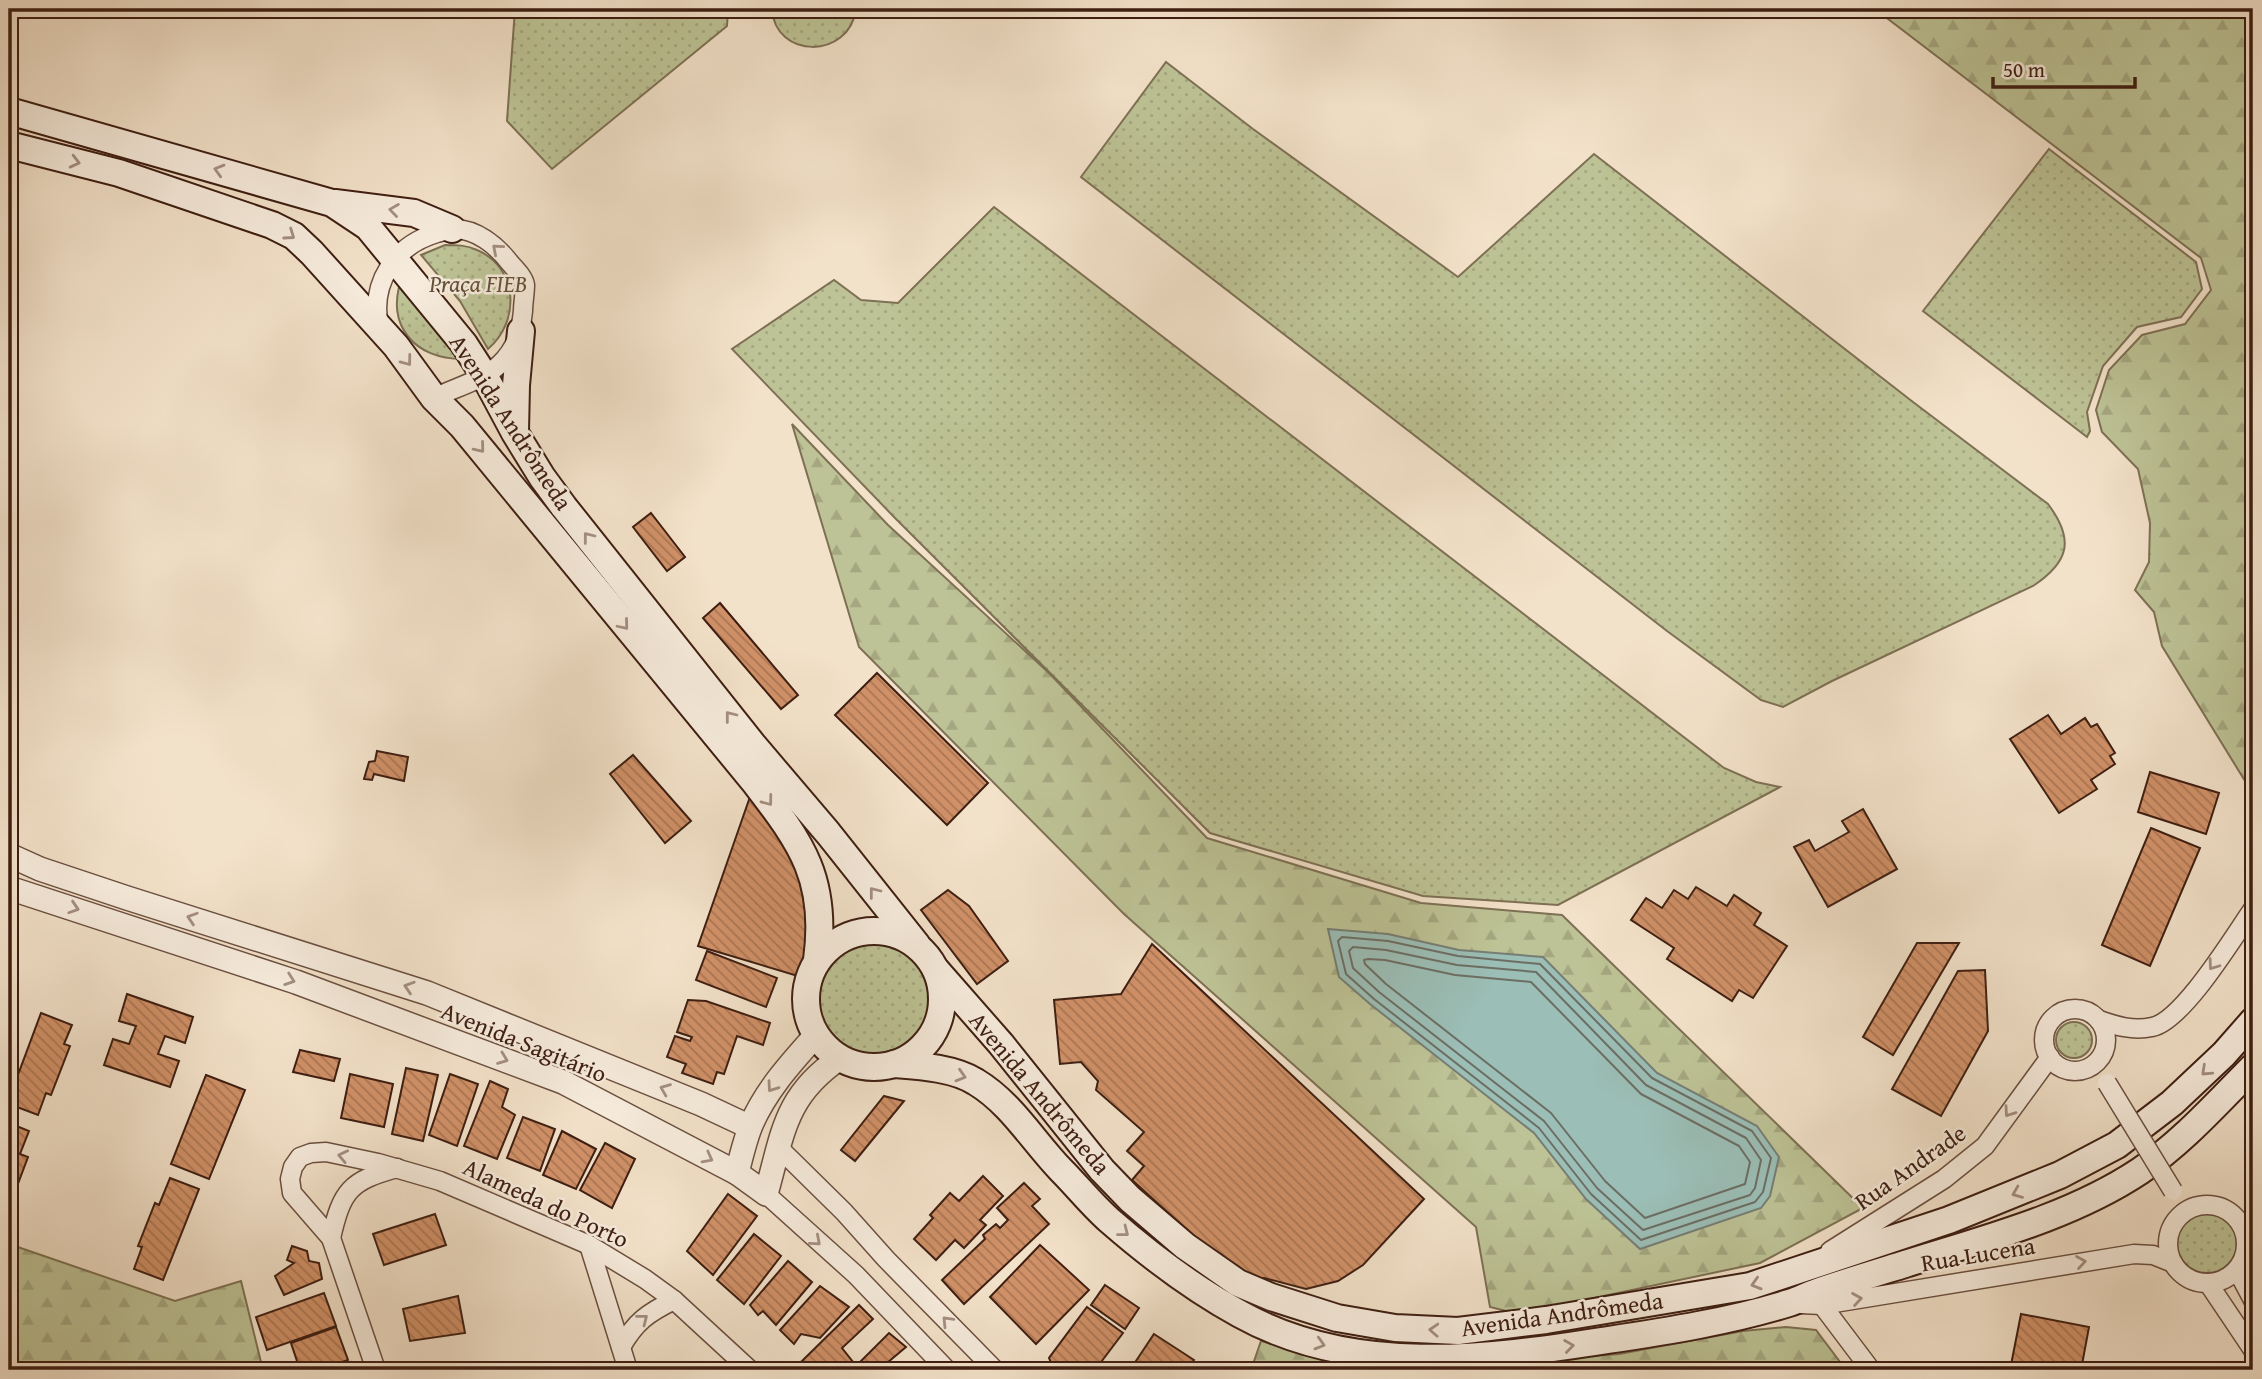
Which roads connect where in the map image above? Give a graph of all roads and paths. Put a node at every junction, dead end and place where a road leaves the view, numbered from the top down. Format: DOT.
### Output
graph roads {
  1 [pos="9,111"];
  2 [pos="39,119"];
  3 [pos="16,147"];
  4 [pos="332,203"];
  5 [pos="452,229"];
  6 [pos="394,259"];
  7 [pos="379,326"];
  8 [pos="521,331"];
  9 [pos="484,375"];
  10 [pos="435,398"];
  11 [pos="514,433"];
  12 [pos="9,855"];
  13 [pos="40,869"];
  14 [pos="9,888"];
  15 [pos="31,894"];
  16 [pos="2253,909"];
  17 [pos="916,945"];
  18 [pos="817,960"];
  19 [pos="937,971"];
  20 [pos="2099,1020"];
  21 [pos="2253,1021"];
  22 [pos="816,1035"];
  23 [pos="2050,1057"];
  24 [pos="840,1058"];
  25 [pos="2098,1062"];
  26 [pos="894,1064"];
  27 [pos="2253,1067"];
  28 [pos="750,1127"];
  29 [pos="779,1148"];
  30 [pos="397,1168"];
  31 [pos="737,1173"];
  32 [pos="766,1194"];
  33 [pos="2190,1209"];
  34 [pos="2253,1214"];
  35 [pos="2244,1233"];
  36 [pos="331,1238"];
  37 [pos="589,1245"];
  38 [pos="2173,1263"];
  39 [pos="1806,1266"];
  40 [pos="2237,1269"];
  41 [pos="2208,1283"];
  42 [pos="674,1300"];
  43 [pos="2253,1300"];
  44 [pos="1789,1303"];
  45 [pos="1822,1304"];
  46 [pos="621,1347"];
  47 [pos="2253,1350"];
  48 [pos="376,1370"];
  49 [pos="628,1370"];
  50 [pos="750,1370"];
  51 [pos="947,1370"];
  52 [pos="995,1370"];
  53 [pos="1871,1370"];
  1 -- 2 [label="main road, Avenida Andrômeda"];
  2 -- 3 [label="main road"];
  4 -- 2 [label="main road, Avenida Andrômeda, one-way"];
  3 -- 7 [label="main road, Avenida Andrômeda, one-way"];
  5 -- 4 [label="main road, one-way"];
  4 -- 6 [label="main road, Avenida Andrômeda"];
  5 -- 6 [label="street"];
  8 -- 5 [label="street, one-way"];
  6 -- 7 [label="street"];
  6 -- 9 [label="main road, Avenida Andrômeda"];
  7 -- 10 [label="main road, Avenida Andrômeda, one-way"];
  8 -- 9 [label="street"];
  8 -- 11 [label="main road"];
  9 -- 10 [label="street"];
  9 -- 11 [label="main road, Avenida Andrômeda"];
  10 -- 18 [label="main road, Avenida Andrômeda, one-way"];
  17 -- 11 [label="main road, Avenida Andrômeda, one-way"];
  12 -- 13 [label="street, Avenida Sagitário"];
  13 -- 15 [label="street"];
  28 -- 13 [label="street, Avenida Sagitário, one-way"];
  14 -- 15 [label="street, Avenida Sagitário"];
  15 -- 31 [label="street, Avenida Sagitário, one-way"];
  16 -- 20 [label="street, one-way"];
  17 -- 18 [label="main road"];
  17 -- 19 [label="main road"];
  18 -- 22 [label="main road"];
  19 -- 26 [label="main road"];
  39 -- 19 [label="main road, Avenida Andrômeda, one-way"];
  20 -- 23 [label="street"];
  20 -- 25 [label="street"];
  21 -- 39 [label="main road, Avenida Andrômeda, one-way"];
  22 -- 24 [label="main road"];
  22 -- 28 [label="street, one-way"];
  23 -- 25 [label="street"];
  23 -- 39 [label="street, Rua Andrade, one-way"];
  24 -- 26 [label="main road"];
  24 -- 29 [label="street"];
  25 -- 33 [label="street, bridge"];
  26 -- 44 [label="main road, Avenida Andrômeda, one-way"];
  27 -- 44 [label="main road, Avenida Andrômeda"];
  28 -- 31 [label="street"];
  29 -- 32 [label="street"];
  52 -- 29 [label="street, one-way"];
  30 -- 36 [label="street"];
  30 -- 36 [label="street, Alameda do Porto, one-way"];
  30 -- 37 [label="street, Alameda do Porto"];
  31 -- 32 [label="street, Avenida Sagitário"];
  32 -- 51 [label="street, Avenida Sagitário, one-way"];
  33 -- 35 [label="street"];
  33 -- 38 [label="street"];
  34 -- 35 [label="street"];
  35 -- 40 [label="street"];
  36 -- 48 [label="street"];
  37 -- 42 [label="street, Alameda do Porto"];
  37 -- 46 [label="street"];
  38 -- 41 [label="street"];
  45 -- 38 [label="street, Rua Lucena, one-way"];
  40 -- 41 [label="street"];
  40 -- 43 [label="street"];
  41 -- 47 [label="street"];
  46 -- 42 [label="street, one-way"];
  42 -- 50 [label="street, Alameda do Porto"];
  44 -- 45 [label="street, Rua Lucena"];
  45 -- 53 [label="street"];
  46 -- 49 [label="street"];
}
